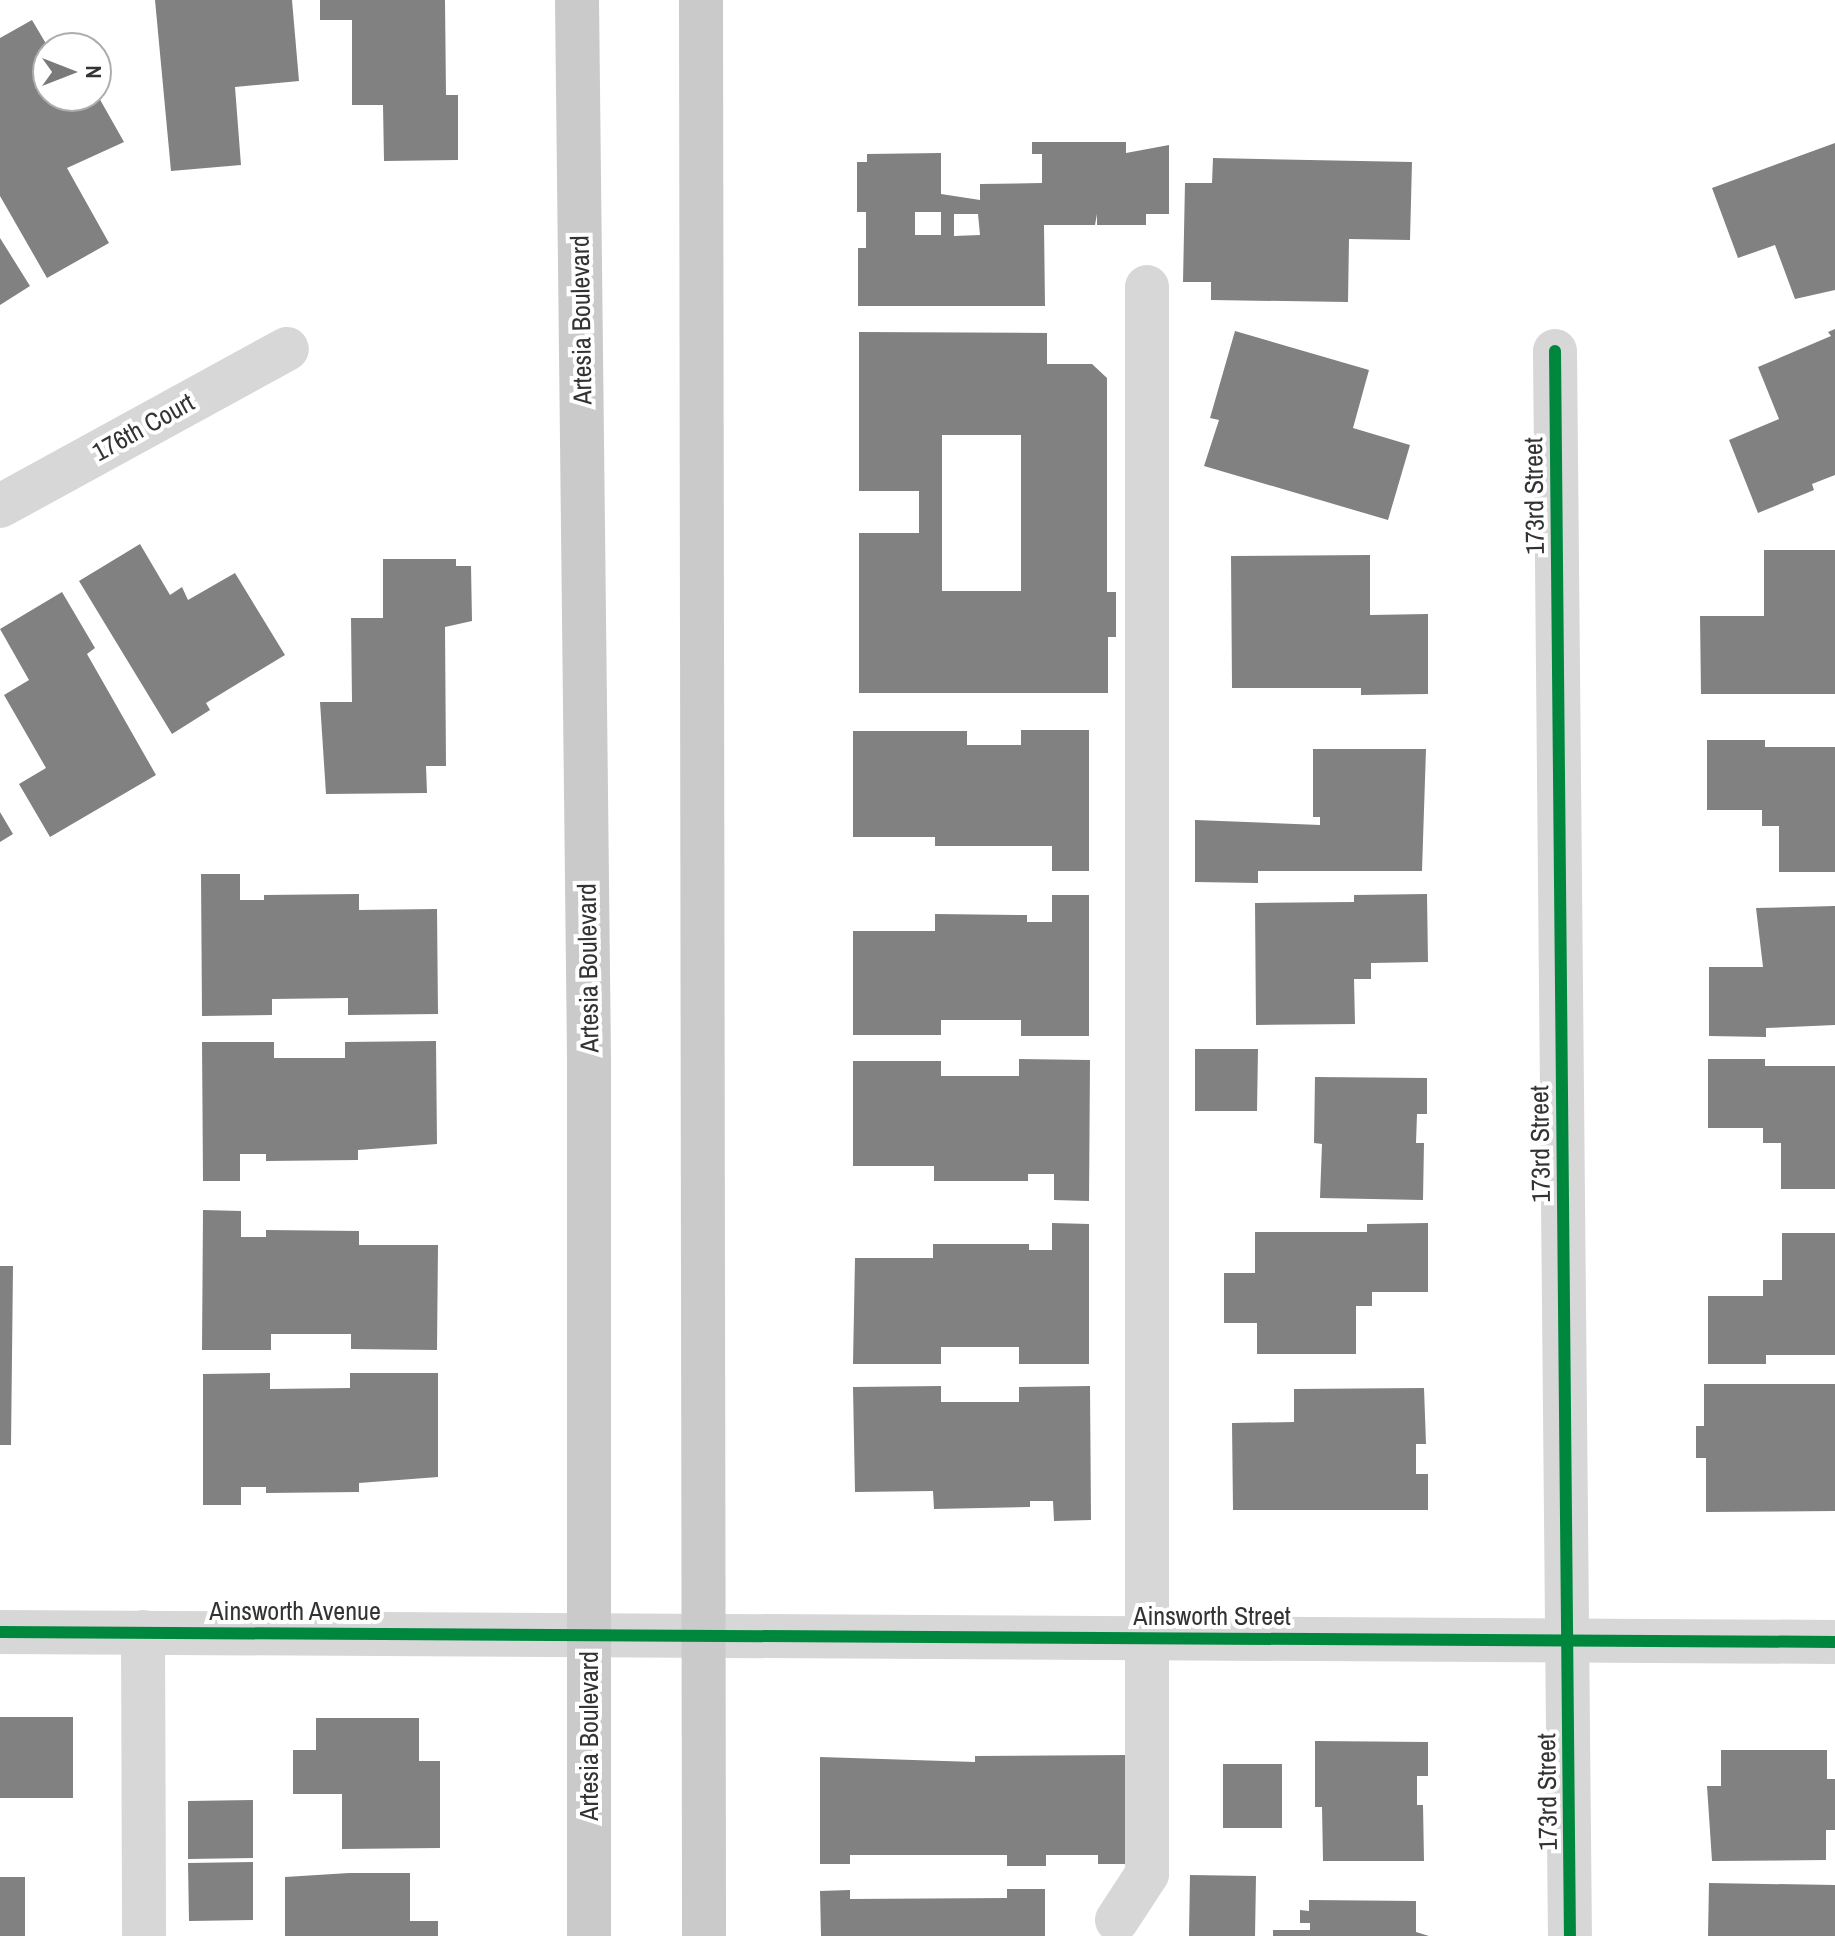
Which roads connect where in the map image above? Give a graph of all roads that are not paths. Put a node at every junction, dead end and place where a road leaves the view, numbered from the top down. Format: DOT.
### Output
graph roads {
  1 [pos="577,0"];
  2 [pos="701,0"];
  3 [pos="1147,287"];
  4 [pos="287,349"];
  5 [pos="1555,351"];
  6 [pos="0,506"];
  7 [pos="0,1632"];
  8 [pos="143,1632"];
  9 [pos="589,1635"];
  10 [pos="706,1635"];
  11 [pos="1143,1638"];
  12 [pos="1567,1641"];
  13 [pos="1835,1642"];
  14 [pos="1117,1920"];
  15 [pos="144,1936"];
  16 [pos="589,1936"];
  17 [pos="704,1936"];
  18 [pos="1570,1936"];
  1 -- 9 [label="main road, Artesia Boulevard"];
  2 -- 10 [label="main road"];
  3 -- 11 [label="street"];
  4 -- 6 [label="street, 176th Court"];
  5 -- 12 [label="street, 173rd Street"];
  7 -- 8 [label="street, Ainsworth Avenue"];
  8 -- 9 [label="street, Ainsworth Avenue"];
  8 -- 15 [label="street"];
  9 -- 10 [label="street, Ainsworth Street"];
  9 -- 16 [label="main road, Artesia Boulevard"];
  10 -- 11 [label="street, Ainsworth Street"];
  10 -- 17 [label="main road"];
  11 -- 12 [label="street, Ainsworth Street"];
  11 -- 14 [label="street"];
  12 -- 13 [label="street, Ainsworth Street"];
  12 -- 18 [label="street, 173rd Street"];
}
